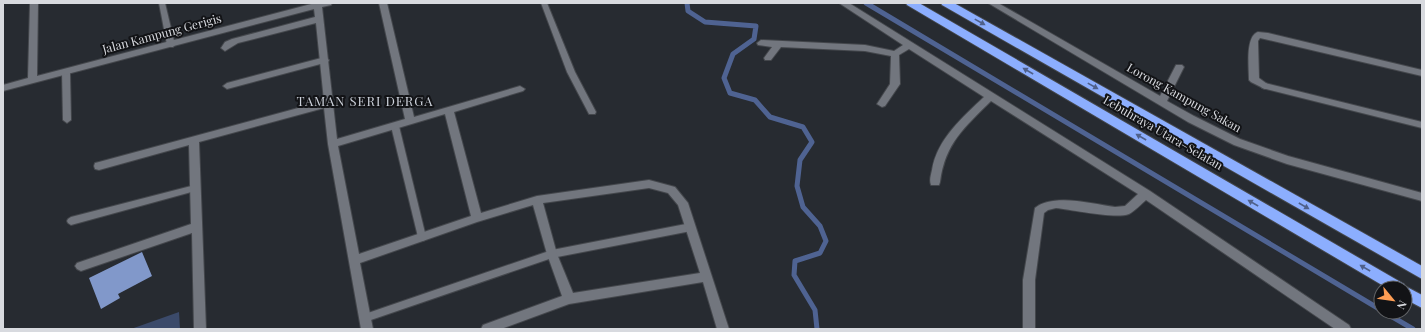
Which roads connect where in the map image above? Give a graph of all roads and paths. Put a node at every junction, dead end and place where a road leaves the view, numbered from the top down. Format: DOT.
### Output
graph roads {
  1 [pos="34,3"];
  2 [pos="162,3"];
  3 [pos="383,3"];
  4 [pos="544,3"];
  5 [pos="843,3"];
  6 [pos="911,3"];
  7 [pos="946,3"];
  8 [pos="992,3"];
  9 [pos="323,4"];
  10 [pos="320,20"];
  11 [pos="761,43"];
  12 [pos="778,44"];
  13 [pos="170,45"];
  14 [pos="909,45"];
  15 [pos="225,48"];
  16 [pos="895,54"];
  17 [pos="768,58"];
  18 [pos="325,60"];
  19 [pos="1179,67"];
  20 [pos="66,72"];
  21 [pos="1422,73"];
  22 [pos="32,81"];
  23 [pos="227,86"];
  24 [pos="1265,86"];
  25 [pos="3,88"];
  26 [pos="520,89"];
  27 [pos="990,97"];
  28 [pos="1162,102"];
  29 [pos="329,103"];
  30 [pos="882,104"];
  31 [pos="449,110"];
  32 [pos="592,112"];
  33 [pos="67,120"];
  34 [pos="410,121"];
  35 [pos="1422,124"];
  36 [pos="395,126"];
  37 [pos="194,140"];
  38 [pos="333,144"];
  39 [pos="99,166"];
  40 [pos="935,182"];
  41 [pos="196,188"];
  42 [pos="1146,194"];
  43 [pos="1422,197"];
  44 [pos="537,200"];
  45 [pos="477,218"];
  46 [pos="71,221"];
  47 [pos="196,227"];
  48 [pos="691,227"];
  49 [pos="422,238"];
  50 [pos="552,254"];
  51 [pos="354,260"];
  52 [pos="81,266"];
  53 [pos="1422,273"];
  54 [pos="706,277"];
  55 [pos="1385,280"];
  56 [pos="1413,297"];
  57 [pos="569,299"];
  58 [pos="1422,302"];
  59 [pos="366,318"];
  60 [pos="513,324"];
  61 [pos="200,329"];
  62 [pos="368,329"];
  63 [pos="487,329"];
  64 [pos="723,329"];
  65 [pos="1029,329"];
  66 [pos="1345,329"];
  1 -- 22 [label="street"];
  2 -- 13 [label="lane"];
  3 -- 34 [label="street"];
  4 -- 32 [label="lane"];
  5 -- 14 [label="street"];
  55 -- 6 [label="highway, Lebuhraya Utara–Selatan, one-way"];
  7 -- 53 [label="highway, Lebuhraya Utara–Selatan, one-way"];
  8 -- 28 [label="street, Lorong Kampung Sakan"];
  9 -- 10 [label="street"];
  9 -- 13 [label="street, Jalan Kampung Gerigis"];
  10 -- 15 [label="street"];
  10 -- 18 [label="street"];
  11 -- 12 [label="street"];
  12 -- 16 [label="street"];
  12 -- 17 [label="street"];
  13 -- 20 [label="street, Jalan Kampung Gerigis"];
  14 -- 16 [label="street"];
  14 -- 27 [label="street"];
  16 -- 30 [label="street"];
  18 -- 23 [label="lane"];
  18 -- 29 [label="street"];
  19 -- 28 [label="street"];
  20 -- 22 [label="street, Jalan Kampung Gerigis"];
  20 -- 33 [label="lane"];
  21 -- 24 [label="street"];
  22 -- 25 [label="street, Jalan Kampung Gerigis"];
  24 -- 35 [label="lane"];
  26 -- 31 [label="street"];
  27 -- 40 [label="street"];
  27 -- 42 [label="street"];
  28 -- 43 [label="street, Lorong Kampung Sakan"];
  29 -- 37 [label="street"];
  29 -- 38 [label="street"];
  31 -- 34 [label="street"];
  31 -- 45 [label="street"];
  34 -- 36 [label="street"];
  36 -- 38 [label="street"];
  36 -- 49 [label="lane"];
  37 -- 39 [label="street"];
  37 -- 41 [label="street"];
  38 -- 51 [label="street"];
  41 -- 46 [label="lane"];
  41 -- 47 [label="street"];
  42 -- 65 [label="street"];
  42 -- 66 [label="street"];
  44 -- 45 [label="street"];
  44 -- 48 [label="street"];
  44 -- 50 [label="street"];
  45 -- 49 [label="street"];
  47 -- 52 [label="street"];
  47 -- 61 [label="street"];
  48 -- 50 [label="lane"];
  48 -- 54 [label="street"];
  49 -- 51 [label="street"];
  50 -- 57 [label="street"];
  50 -- 59 [label="lane"];
  51 -- 59 [label="street"];
  54 -- 57 [label="street"];
  54 -- 64 [label="street"];
  56 -- 58 [label="highway"];
  57 -- 60 [label="street"];
  59 -- 62 [label="street"];
  60 -- 63 [label="street"];
}
